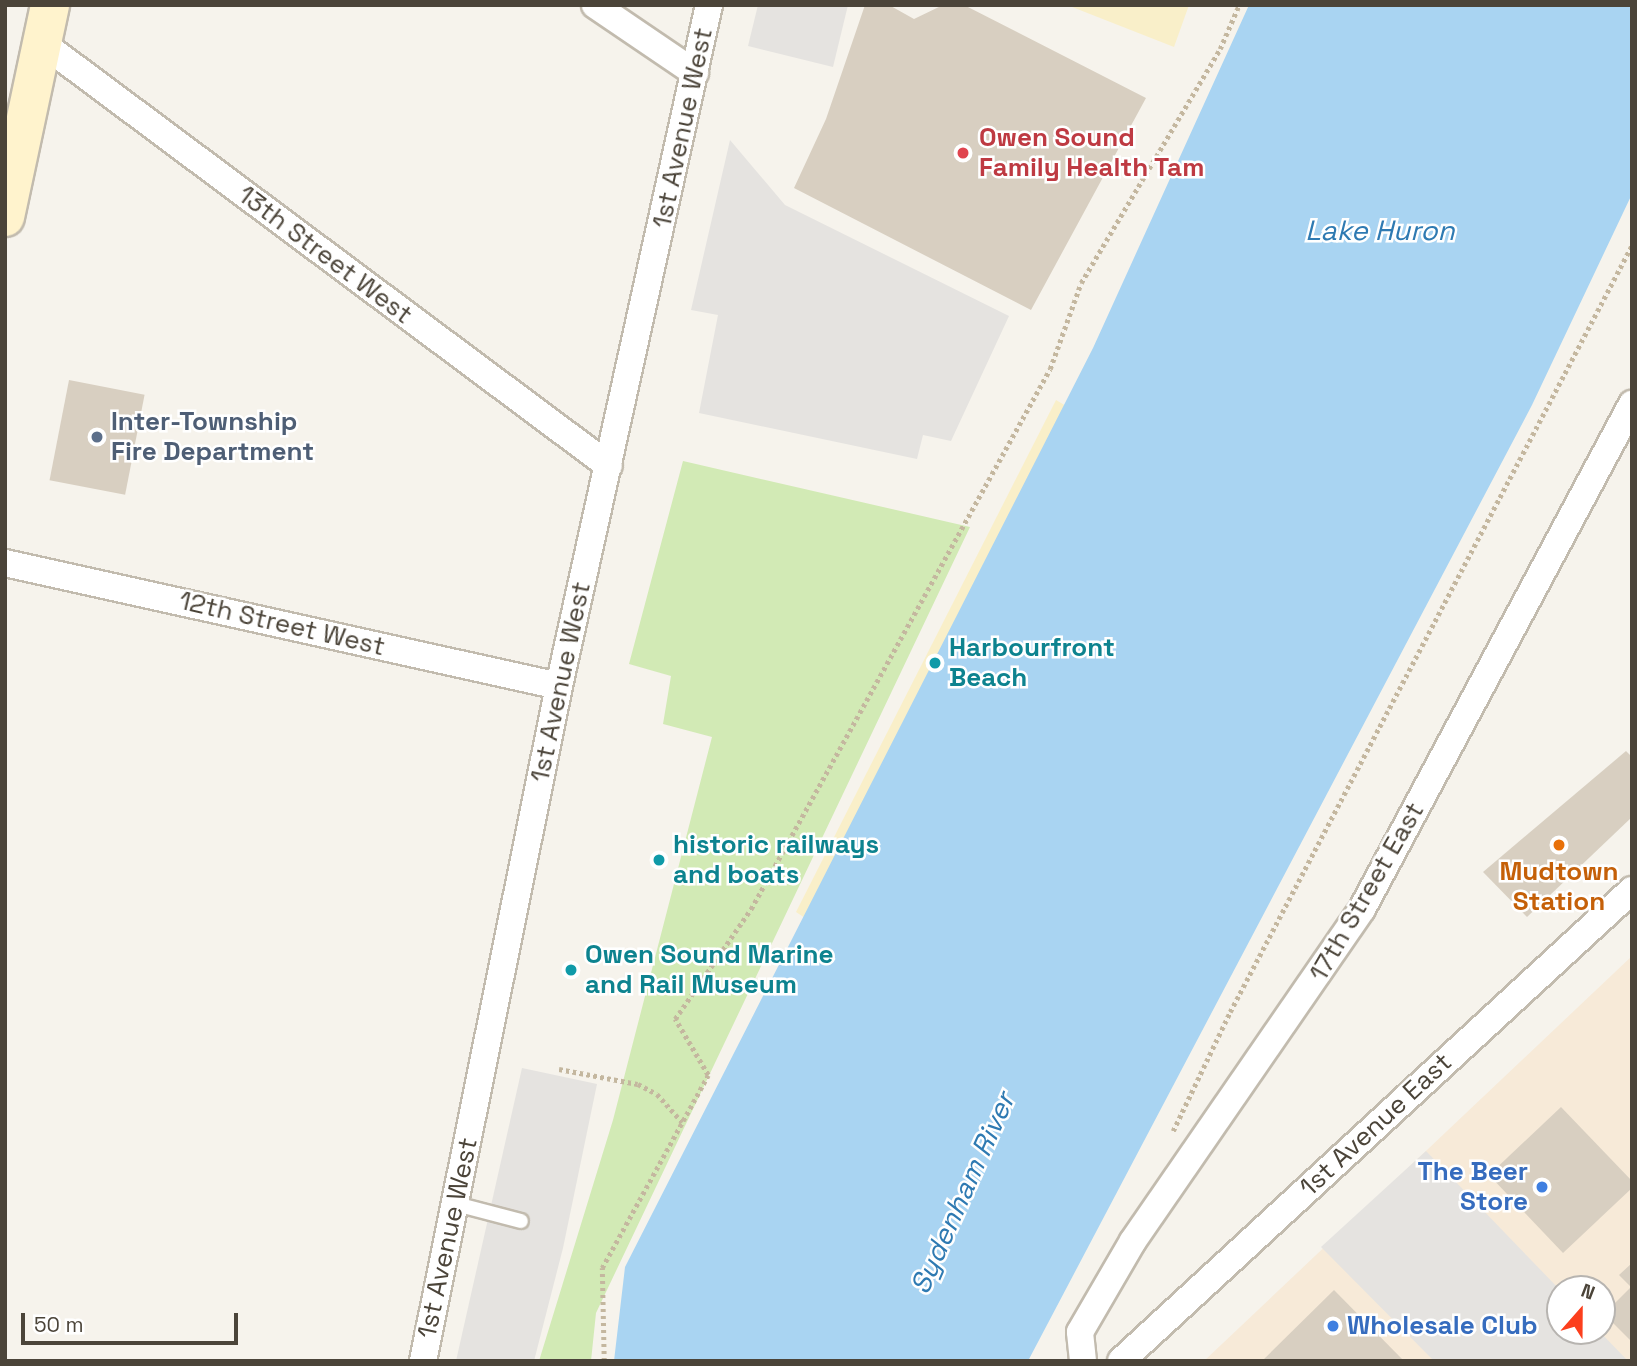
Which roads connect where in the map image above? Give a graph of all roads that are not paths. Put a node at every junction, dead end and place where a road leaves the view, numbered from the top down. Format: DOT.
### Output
graph roads {
  1 [pos="50,5"];
  2 [pos="595,5"];
  3 [pos="709,5"];
  4 [pos="42,43"];
  5 [pos="695,73"];
  6 [pos="15,122"];
  7 [pos="5,217"];
  8 [pos="1632,404"];
  9 [pos="609,466"];
  10 [pos="5,563"];
  11 [pos="559,686"];
  12 [pos="1632,890"];
  13 [pos="456,1204"];
  14 [pos="521,1221"];
  15 [pos="423,1361"];
  16 [pos="1083,1361"];
  17 [pos="1121,1361"];
  1 -- 4 [label="main road"];
  2 -- 5 [label="street"];
  3 -- 5 [label="street, 1st Avenue West"];
  4 -- 6 [label="main road"];
  4 -- 9 [label="street, 13th Street West"];
  5 -- 9 [label="street, 1st Avenue West"];
  6 -- 7 [label="main road"];
  8 -- 16 [label="street, 17th Street East"];
  9 -- 11 [label="street, 1st Avenue West"];
  10 -- 11 [label="street, 12th Street West"];
  11 -- 13 [label="street, 1st Avenue West"];
  12 -- 17 [label="street, 1st Avenue East"];
  13 -- 14 [label="lane"];
  13 -- 15 [label="street, 1st Avenue West"];
}
